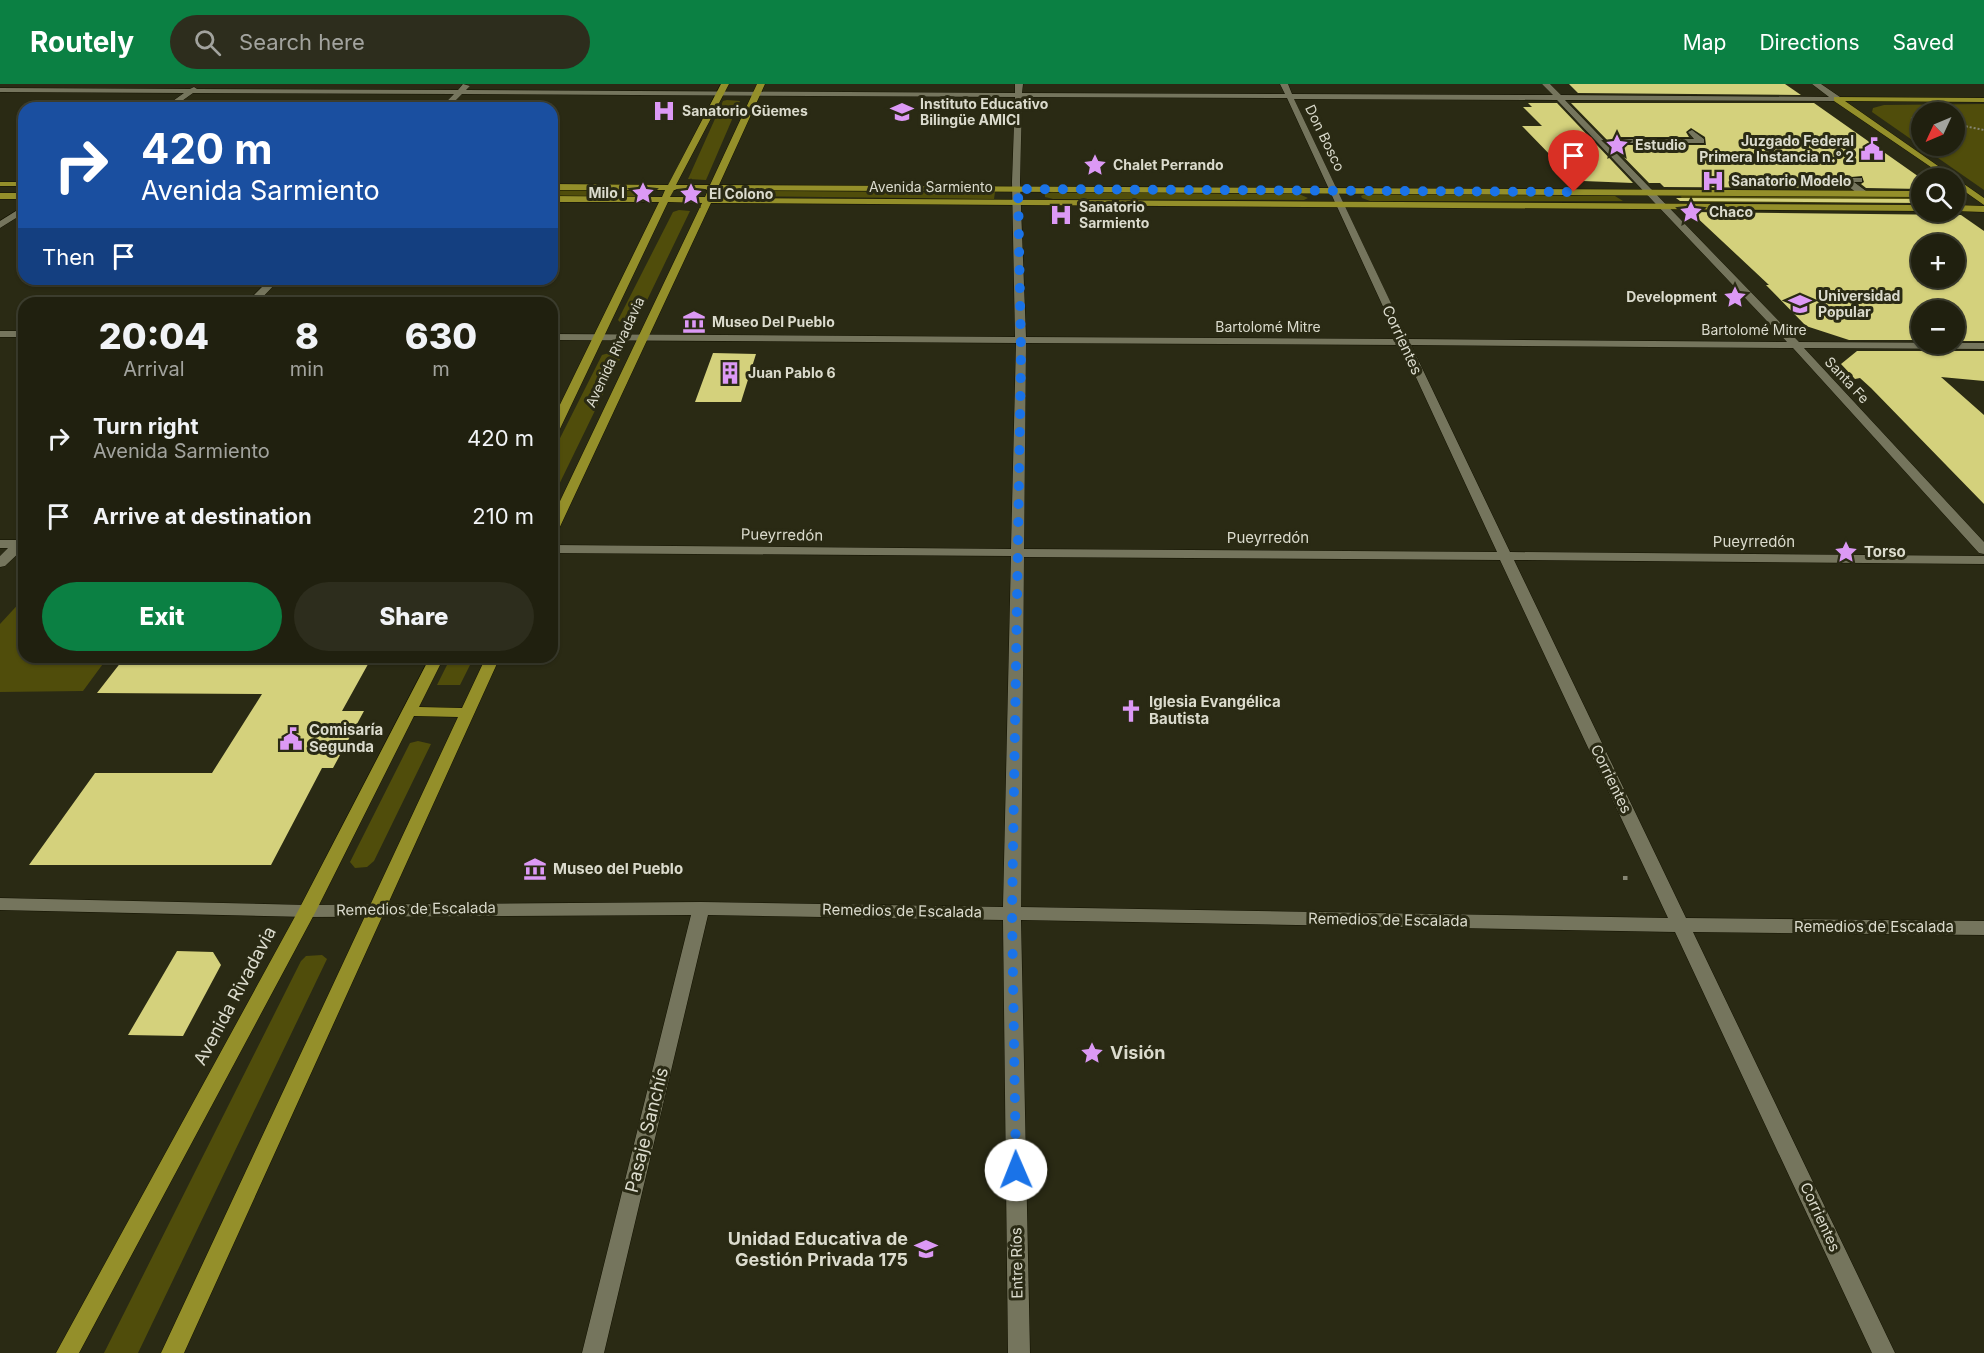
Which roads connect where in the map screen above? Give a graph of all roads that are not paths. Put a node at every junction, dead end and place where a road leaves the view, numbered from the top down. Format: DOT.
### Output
graph roads {
  1 [pos="202,84"];
  2 [pos="468,84"];
  3 [pos="761,84"];
  4 [pos="1019,84"];
  5 [pos="1284,84"];
  6 [pos="1546,84"];
  7 [pos="1816,84"];
  8 [pos="723,88"];
  9 [pos="0,90"];
  10 [pos="191,90"];
  11 [pos="461,90"];
  12 [pos="757,92"];
  13 [pos="1019,94"];
  14 [pos="1289,95"];
  15 [pos="1559,97"];
  16 [pos="1837,99"];
  17 [pos="1984,100"];
  18 [pos="175,102"];
  19 [pos="450,102"];
  20 [pos="1692,132"];
  21 [pos="1616,141"];
  22 [pos="1937,168"];
  23 [pos="1859,180"];
  24 [pos="0,184"];
  25 [pos="18,184"];
  26 [pos="558,187"];
  27 [pos="671,187"];
  28 [pos="711,188"];
  29 [pos="1965,188"];
  30 [pos="1650,193"];
  31 [pos="1863,193"];
  32 [pos="1911,194"];
  33 [pos="1965,194"];
  34 [pos="1974,194"];
  35 [pos="1018,195"];
  36 [pos="0,196"];
  37 [pos="18,196"];
  38 [pos="1337,197"];
  39 [pos="558,199"];
  40 [pos="666,200"];
  41 [pos="707,200"];
  42 [pos="1984,202"];
  43 [pos="1661,205"];
  44 [pos="1911,208"];
  45 [pos="1965,208"];
  46 [pos="1984,209"];
  47 [pos="18,213"];
  48 [pos="0,225"];
  49 [pos="269,285"];
  50 [pos="257,297"];
  51 [pos="0,334"];
  52 [pos="18,334"];
  53 [pos="558,337"];
  54 [pos="599,338"];
  55 [pos="643,338"];
  56 [pos="1021,339"];
  57 [pos="1402,341"];
  58 [pos="1795,344"];
  59 [pos="1984,346"];
  60 [pos="558,421"];
  61 [pos="558,518"];
  62 [pos="18,543"];
  63 [pos="0,544"];
  64 [pos="18,547"];
  65 [pos="558,549"];
  66 [pos="1984,550"];
  67 [pos="1017,553"];
  68 [pos="1504,558"];
  69 [pos="1984,560"];
  70 [pos="0,563"];
  71 [pos="434,663"];
  72 [pos="490,663"];
  73 [pos="408,711"];
  74 [pos="467,713"];
  75 [pos="0,904"];
  76 [pos="701,908"];
  77 [pos="376,909"];
  78 [pos="307,911"];
  79 [pos="1012,913"];
  80 [pos="1682,925"];
  81 [pos="1984,928"];
  82 [pos="68,1353"];
  83 [pos="172,1353"];
  84 [pos="593,1353"];
  85 [pos="1019,1353"];
  86 [pos="1884,1353"];
  1 -- 10 [label="street"];
  2 -- 11 [label="street"];
  3 -- 12 [label="main road, Avenida Rivadavia"];
  4 -- 13 [label="street, Entre Ríos"];
  5 -- 14 [label="street, Don Bosco"];
  6 -- 15 [label="street, Santa Fe"];
  7 -- 16 [label="street"];
  8 -- 11 [label="street"];
  8 -- 12 [label="street"];
  8 -- 27 [label="main road, Avenida Rivadavia"];
  9 -- 10 [label="street"];
  10 -- 11 [label="street"];
  10 -- 18 [label="street"];
  11 -- 19 [label="street"];
  12 -- 13 [label="street"];
  12 -- 28 [label="main road, Avenida Rivadavia"];
  13 -- 14 [label="street"];
  13 -- 35 [label="street, Entre Ríos"];
  14 -- 15 [label="street"];
  14 -- 38 [label="street, Don Bosco"];
  15 -- 16 [label="street"];
  15 -- 30 [label="street, Santa Fe"];
  16 -- 17 [label="main road"];
  16 -- 22 [label="main road"];
  20 -- 21 [label="street"];
  23 -- 31 [label="street"];
  24 -- 25 [label="main road"];
  26 -- 27 [label="main road, Avenida Sarmiento"];
  27 -- 28 [label="main road, Avenida Sarmiento"];
  27 -- 40 [label="main road, Avenida Rivadavia"];
  28 -- 35 [label="main road, Avenida Sarmiento"];
  28 -- 41 [label="main road, Avenida Rivadavia"];
  29 -- 34 [label="main road"];
  30 -- 31 [label="main road, Avenida Sarmiento"];
  30 -- 38 [label="main road, Avenida Sarmiento"];
  30 -- 43 [label="street, Santa Fe"];
  31 -- 32 [label="main road, Avenida Sarmiento"];
  33 -- 34 [label="main road"];
  34 -- 42 [label="main road"];
  35 -- 38 [label="main road, Avenida Sarmiento"];
  35 -- 38 [label="main road, Avenida Sarmiento"];
  35 -- 41 [label="main road, Avenida Sarmiento"];
  35 -- 56 [label="street, Entre Ríos"];
  36 -- 37 [label="main road"];
  38 -- 43 [label="main road, Avenida Sarmiento"];
  38 -- 57 [label="street, Corrientes"];
  39 -- 40 [label="main road, Avenida Sarmiento"];
  40 -- 41 [label="main road, Avenida Sarmiento"];
  40 -- 54 [label="main road, Avenida Rivadavia"];
  41 -- 55 [label="main road, Avenida Rivadavia"];
  43 -- 44 [label="main road, Avenida Sarmiento"];
  43 -- 58 [label="street, Santa Fe"];
  45 -- 46 [label="main road"];
  47 -- 48 [label="street"];
  49 -- 50 [label="street"];
  51 -- 52 [label="street"];
  53 -- 54 [label="street, Bartolomé Mitre"];
  54 -- 55 [label="street, Bartolomé Mitre"];
  54 -- 60 [label="main road, Avenida Rivadavia"];
  55 -- 56 [label="street, Bartolomé Mitre"];
  55 -- 61 [label="main road, Avenida Rivadavia"];
  56 -- 57 [label="street, Bartolomé Mitre"];
  56 -- 67 [label="street, Entre Ríos"];
  57 -- 58 [label="street, Bartolomé Mitre"];
  57 -- 68 [label="street, Corrientes"];
  58 -- 59 [label="street, Bartolomé Mitre"];
  58 -- 66 [label="street, Santa Fe"];
  62 -- 63 [label="street"];
  64 -- 70 [label="street"];
  65 -- 67 [label="street, Pueyrredón"];
  67 -- 68 [label="street, Pueyrredón"];
  67 -- 79 [label="street, Entre Ríos"];
  68 -- 69 [label="street, Pueyrredón"];
  68 -- 80 [label="street, Corrientes"];
  71 -- 73 [label="main road, Avenida Rivadavia"];
  72 -- 74 [label="main road"];
  73 -- 74 [label="main road"];
  73 -- 78 [label="main road, Avenida Rivadavia"];
  74 -- 77 [label="main road"];
  75 -- 78 [label="street, Remedios de Escalada"];
  76 -- 77 [label="street, Remedios de Escalada"];
  76 -- 79 [label="street, Remedios de Escalada"];
  76 -- 84 [label="street, Pasaje Sanchís"];
  77 -- 78 [label="street, Remedios de Escalada"];
  77 -- 83 [label="main road"];
  78 -- 82 [label="main road, Avenida Rivadavia"];
  79 -- 80 [label="street, Remedios de Escalada"];
  79 -- 85 [label="street, Entre Ríos"];
  80 -- 81 [label="street, Remedios de Escalada"];
  80 -- 86 [label="street, Corrientes"];
}
